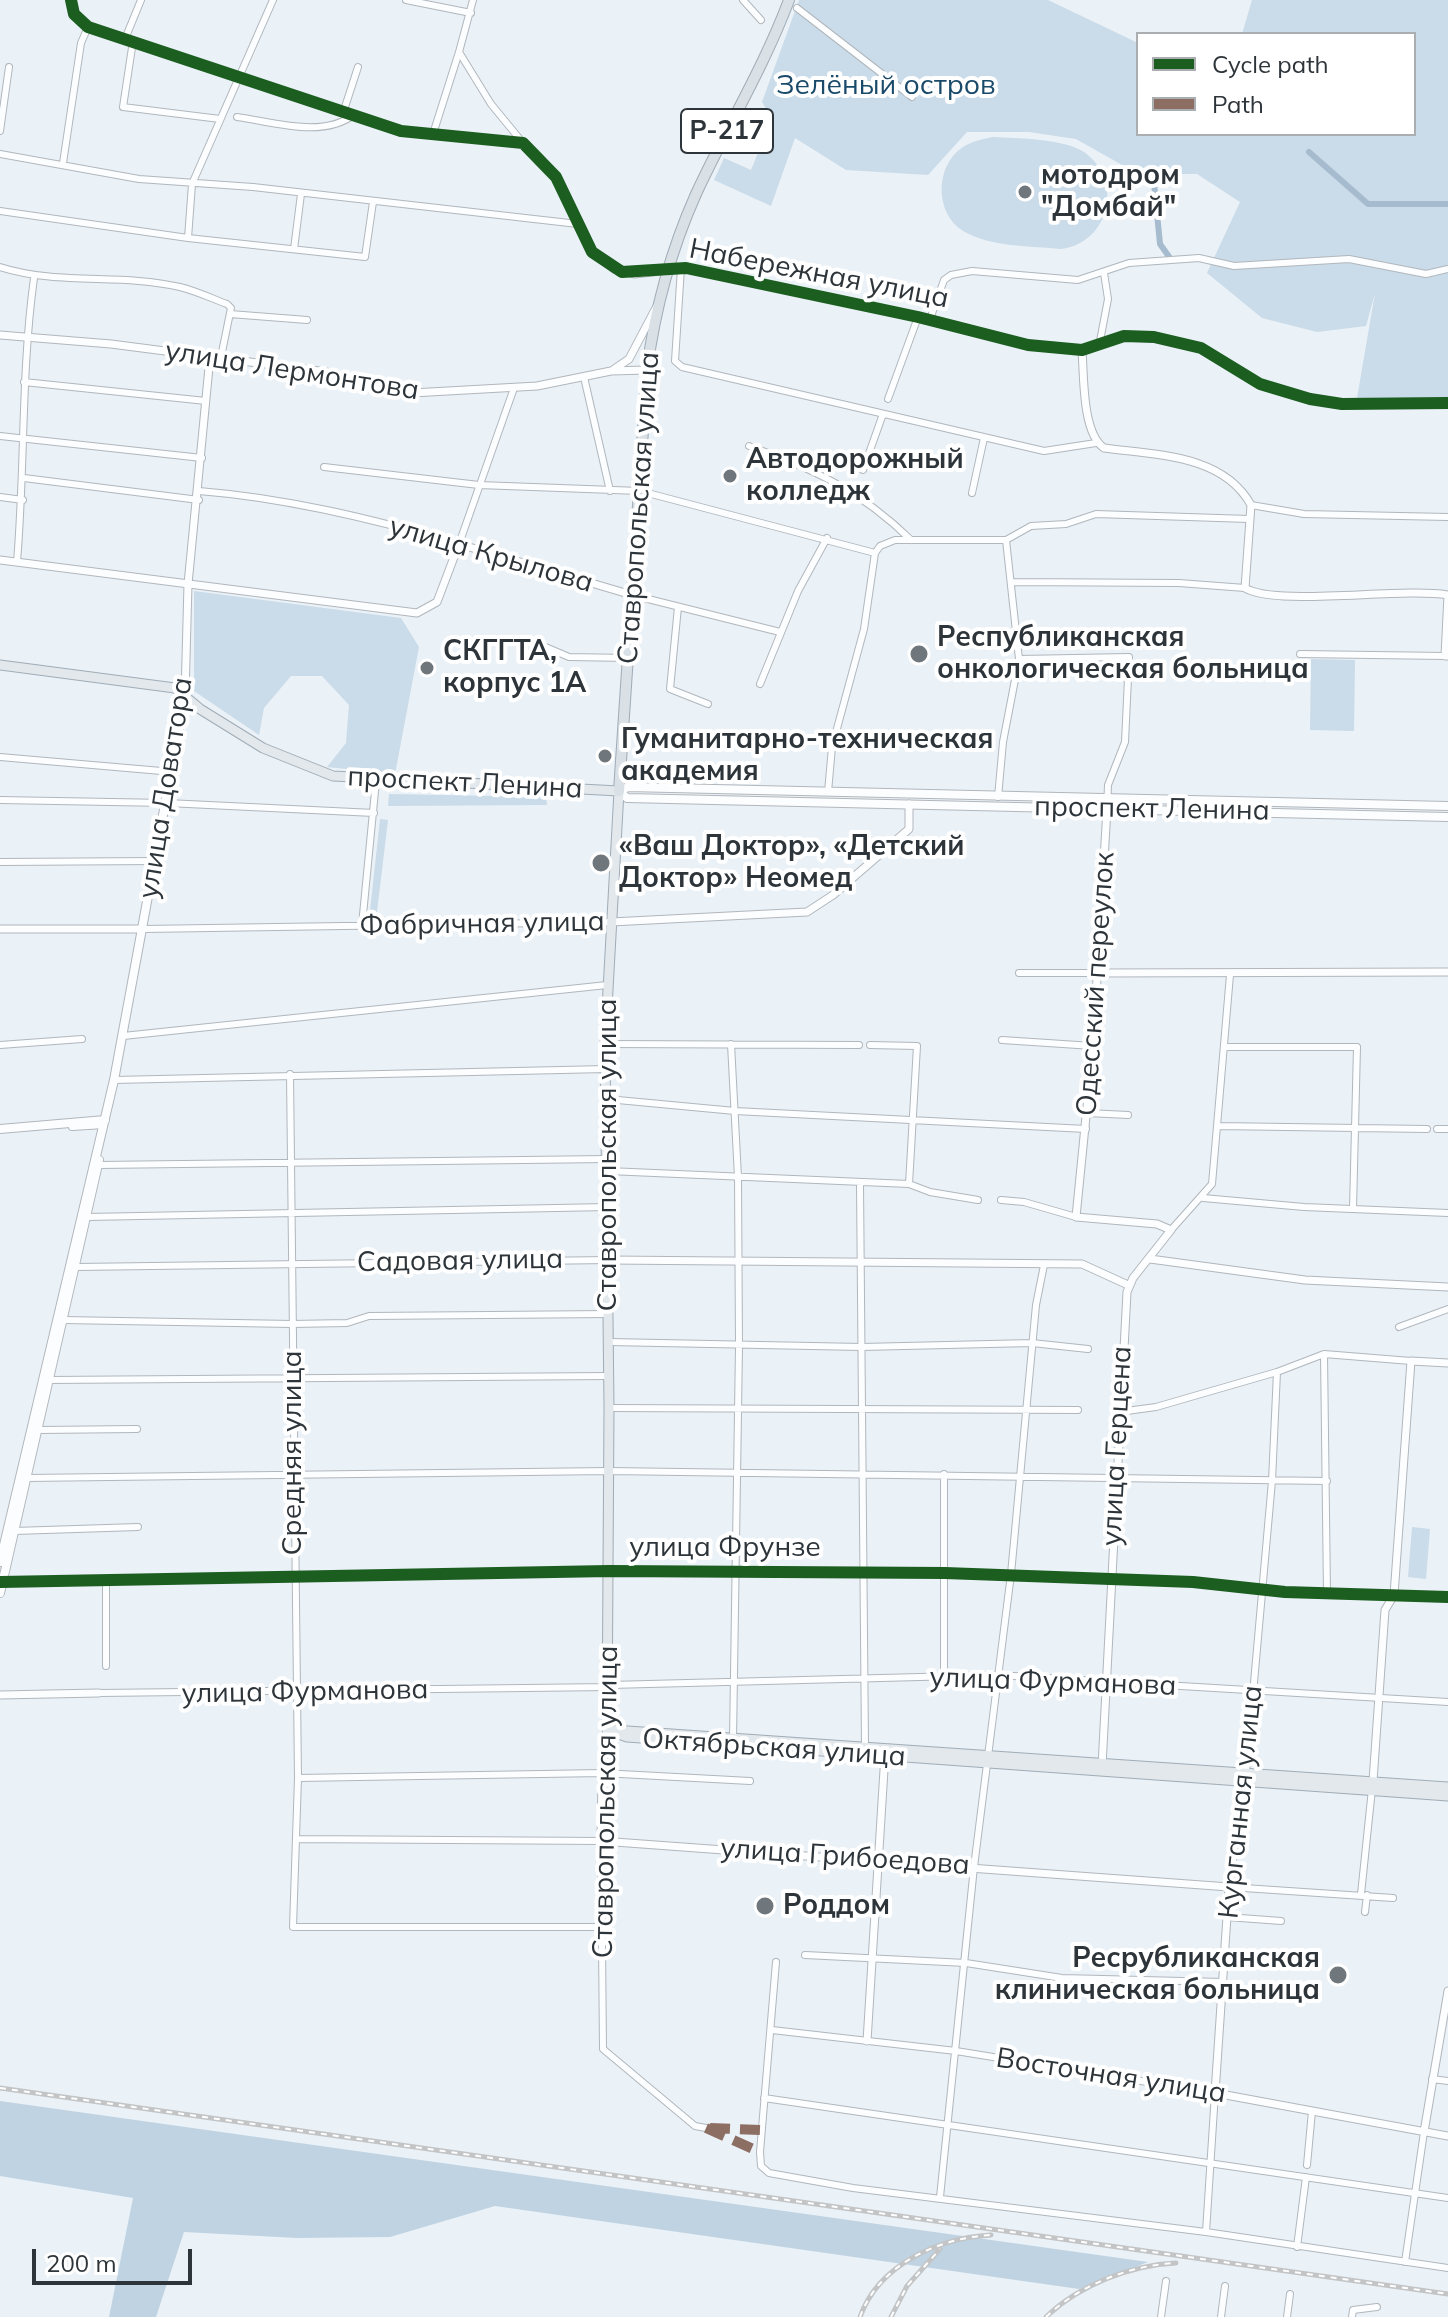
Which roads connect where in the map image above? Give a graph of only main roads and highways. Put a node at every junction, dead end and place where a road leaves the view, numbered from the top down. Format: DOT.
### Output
graph roads {
  1 [pos="789,3"];
  2 [pos="0,665"];
  3 [pos="185,696"];
  4 [pos="619,791"];
  5 [pos="1107,804"];
  6 [pos="1448,806"];
  7 [pos="1448,817"];
  8 [pos="105,1122"];
  9 [pos="0,1129"];
  10 [pos="0,1562"];
  11 [pos="1,1582"];
  12 [pos="0,1593"];
  13 [pos="607,1730"];
  14 [pos="733,1741"];
  15 [pos="886,1752"];
  16 [pos="1372,1786"];
  17 [pos="1448,1787"];
  18 [pos="1448,1796"];
  1 -- 4 [label="highway, Ставропольская улица / Р-217"];
  2 -- 3 [label="main road, проспект Ленина"];
  3 -- 4 [label="main road, проспект Ленина"];
  3 -- 8 [label="main road, улица Доватора"];
  4 -- 5 [label="main road, проспект Ленина"];
  4 -- 5 [label="main road, проспект Ленина"];
  4 -- 13 [label="main road, Ставропольская улица"];
  5 -- 6 [label="main road, проспект Ленина"];
  5 -- 7 [label="main road, проспект Ленина"];
  8 -- 9 [label="main road"];
  8 -- 10 [label="main road, улица Доватора"];
  8 -- 11 [label="main road, улица Доватора"];
  11 -- 12 [label="main road, улица Доватора"];
  13 -- 14 [label="main road, Октябрьская улица"];
  14 -- 15 [label="main road, Октябрьская улица"];
  14 -- 15 [label="main road, Октябрьская улица"];
  15 -- 16 [label="main road, Октябрьская улица"];
  16 -- 17 [label="main road, Октябрьская улица"];
  16 -- 18 [label="main road, Октябрьская улица"];
}
